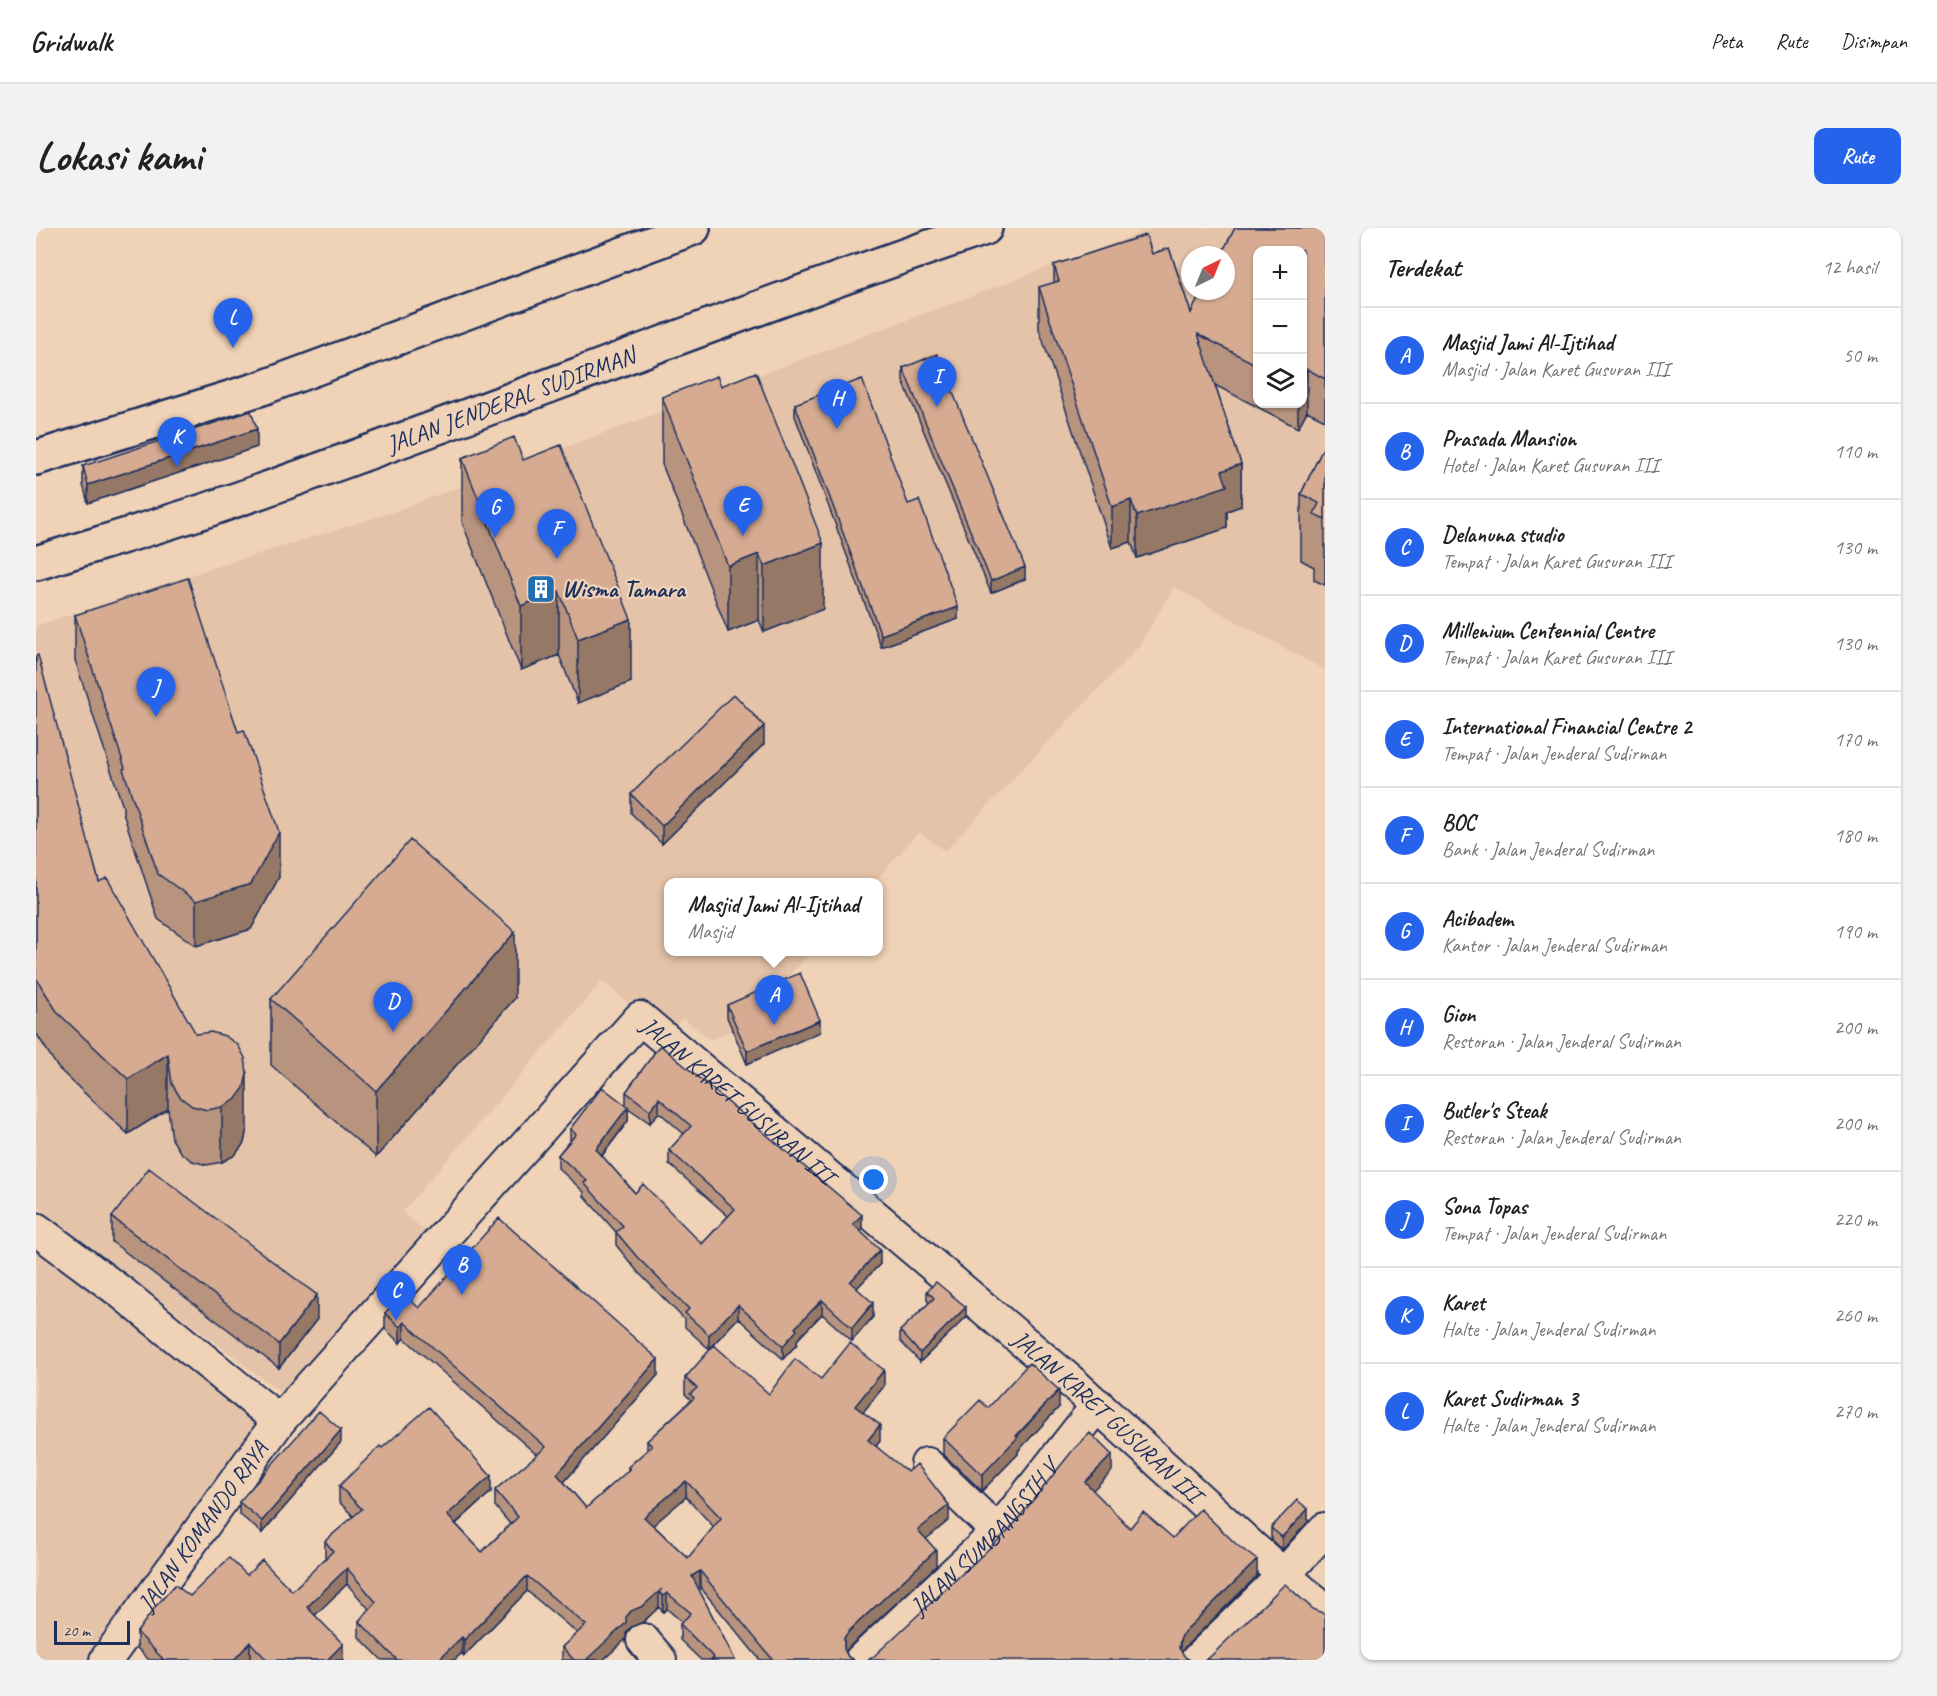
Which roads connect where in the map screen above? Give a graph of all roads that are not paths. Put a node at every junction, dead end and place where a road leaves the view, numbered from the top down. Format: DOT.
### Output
graph roads {
  1 [pos="693,228"];
  2 [pos="985,228"];
  3 [pos="36,458"];
  4 [pos="36,563"];
  5 [pos="36,1229"];
  6 [pos="1098,1405"];
  7 [pos="279,1421"];
  8 [pos="927,1464"];
  9 [pos="1325,1529"];
  10 [pos="998,1532"];
  11 [pos="1284,1575"];
  12 [pos="1325,1611"];
  13 [pos="113,1657"];
  14 [pos="861,1660"];
  15 [pos="1197,1660"];
  1 -- 3 [label="main road"];
  2 -- 4 [label="main road, JALAN JENDERAL SUDIRMAN"];
  5 -- 7 [label="street"];
  6 -- 7 [label="street, JALAN KARET GUSURAN III"];
  6 -- 10 [label="street, JALAN SUMBANGSIH V"];
  6 -- 11 [label="street, JALAN KARET GUSURAN III"];
  7 -- 13 [label="street, JALAN KOMANDO RAYA"];
  8 -- 10 [label="street"];
  9 -- 11 [label="street"];
  10 -- 14 [label="street, JALAN SUMBANGSIH V"];
  11 -- 12 [label="street, JALAN KARET GUSURAN III"];
  11 -- 15 [label="street"];
}
